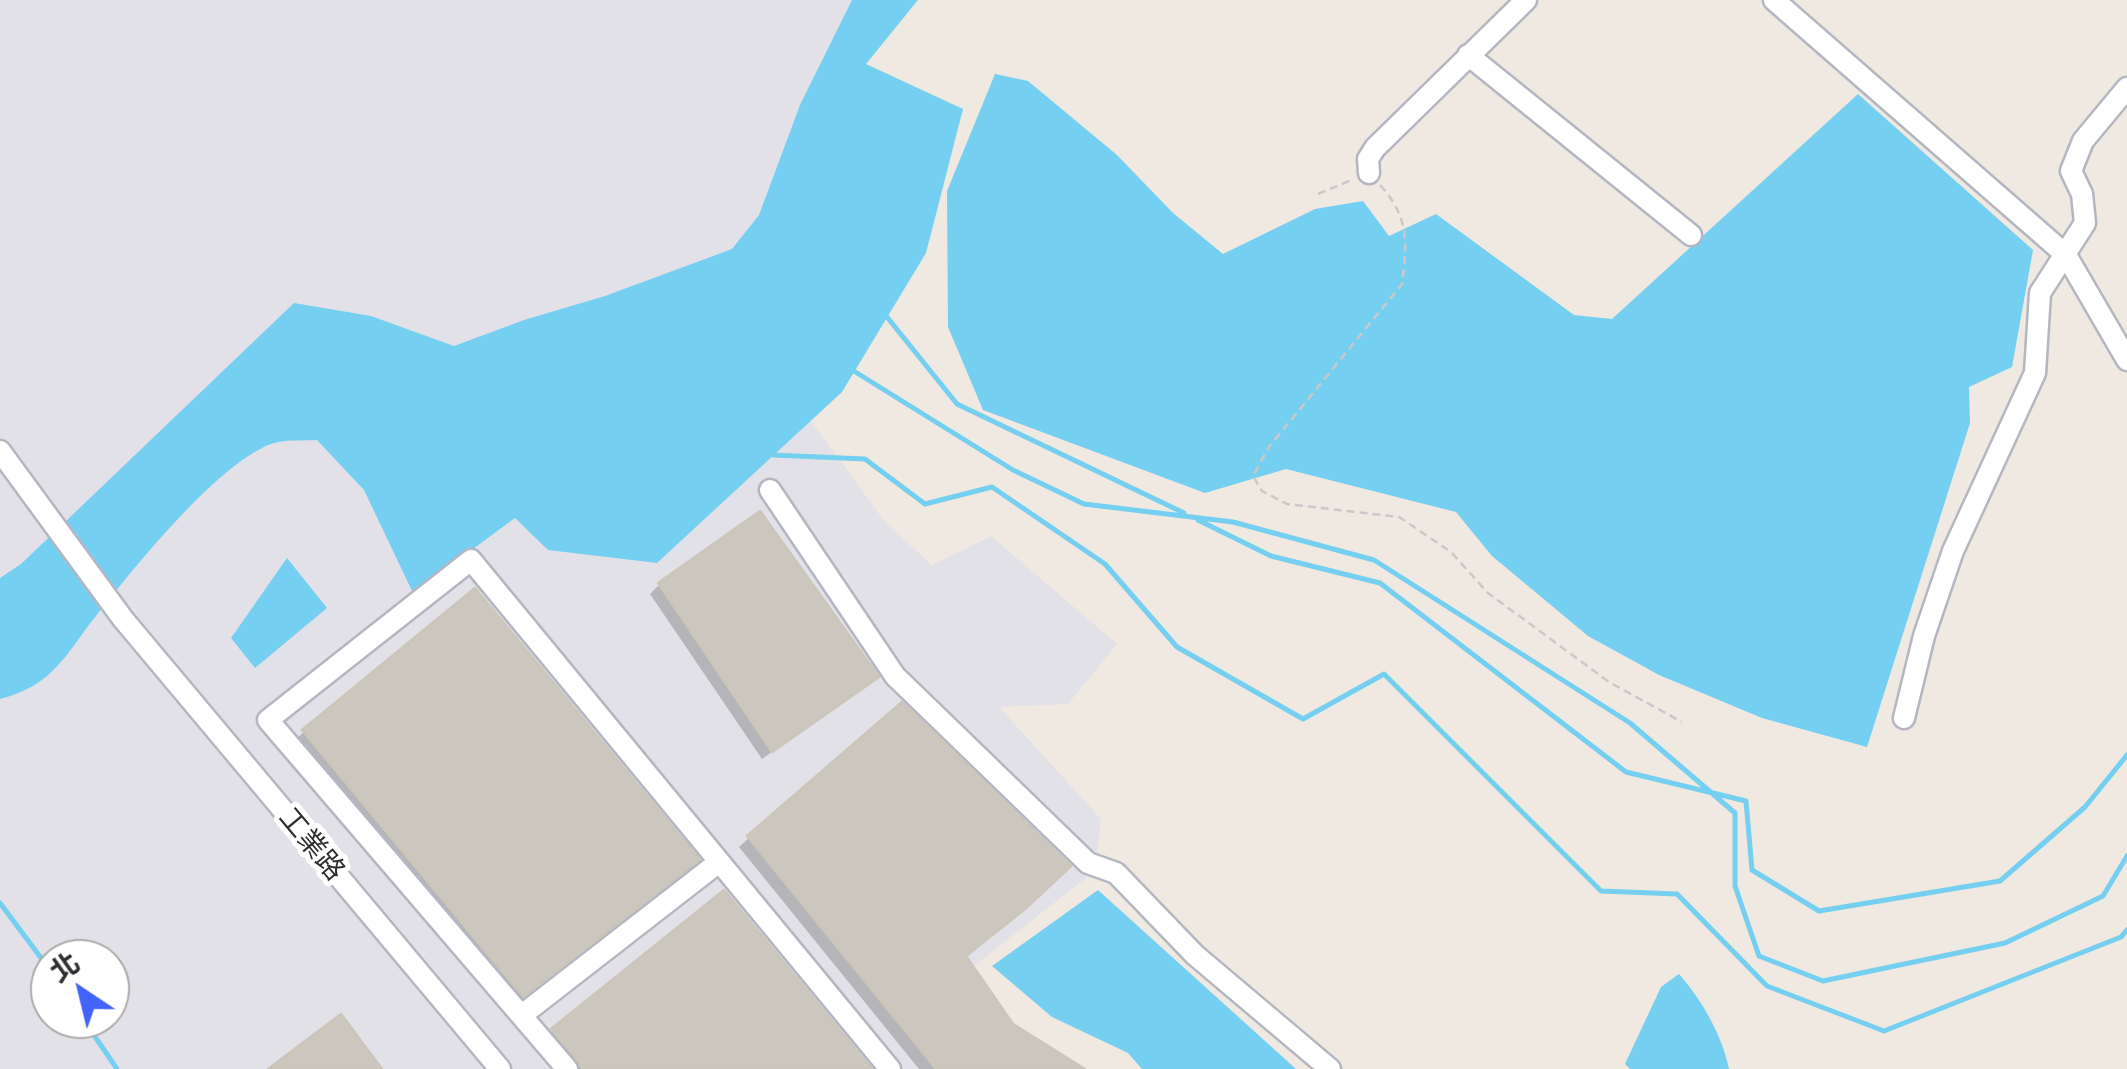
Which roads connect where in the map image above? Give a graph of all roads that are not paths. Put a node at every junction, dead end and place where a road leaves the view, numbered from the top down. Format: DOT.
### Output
graph roads {
  1 [pos="1526,0"];
  2 [pos="1774,0"];
  3 [pos="1468,55"];
  4 [pos="2127,88"];
  5 [pos="1369,173"];
  6 [pos="1690,235"];
  7 [pos="2066,255"];
  8 [pos="2127,360"];
  9 [pos="0,450"];
  10 [pos="770,490"];
  11 [pos="1904,718"];
  12 [pos="719,862"];
  13 [pos="522,1015"];
  14 [pos="500,1069"];
  15 [pos="567,1069"];
  16 [pos="890,1069"];
  17 [pos="1330,1069"];
  1 -- 3 [label="street"];
  2 -- 7 [label="street"];
  3 -- 5 [label="street"];
  3 -- 6 [label="street"];
  4 -- 7 [label="street"];
  7 -- 8 [label="street"];
  7 -- 11 [label="street"];
  9 -- 14 [label="street, 工業路"];
  10 -- 17 [label="street"];
  12 -- 13 [label="street"];
  12 -- 13 [label="street"];
  12 -- 16 [label="street"];
  13 -- 15 [label="street"];
}
